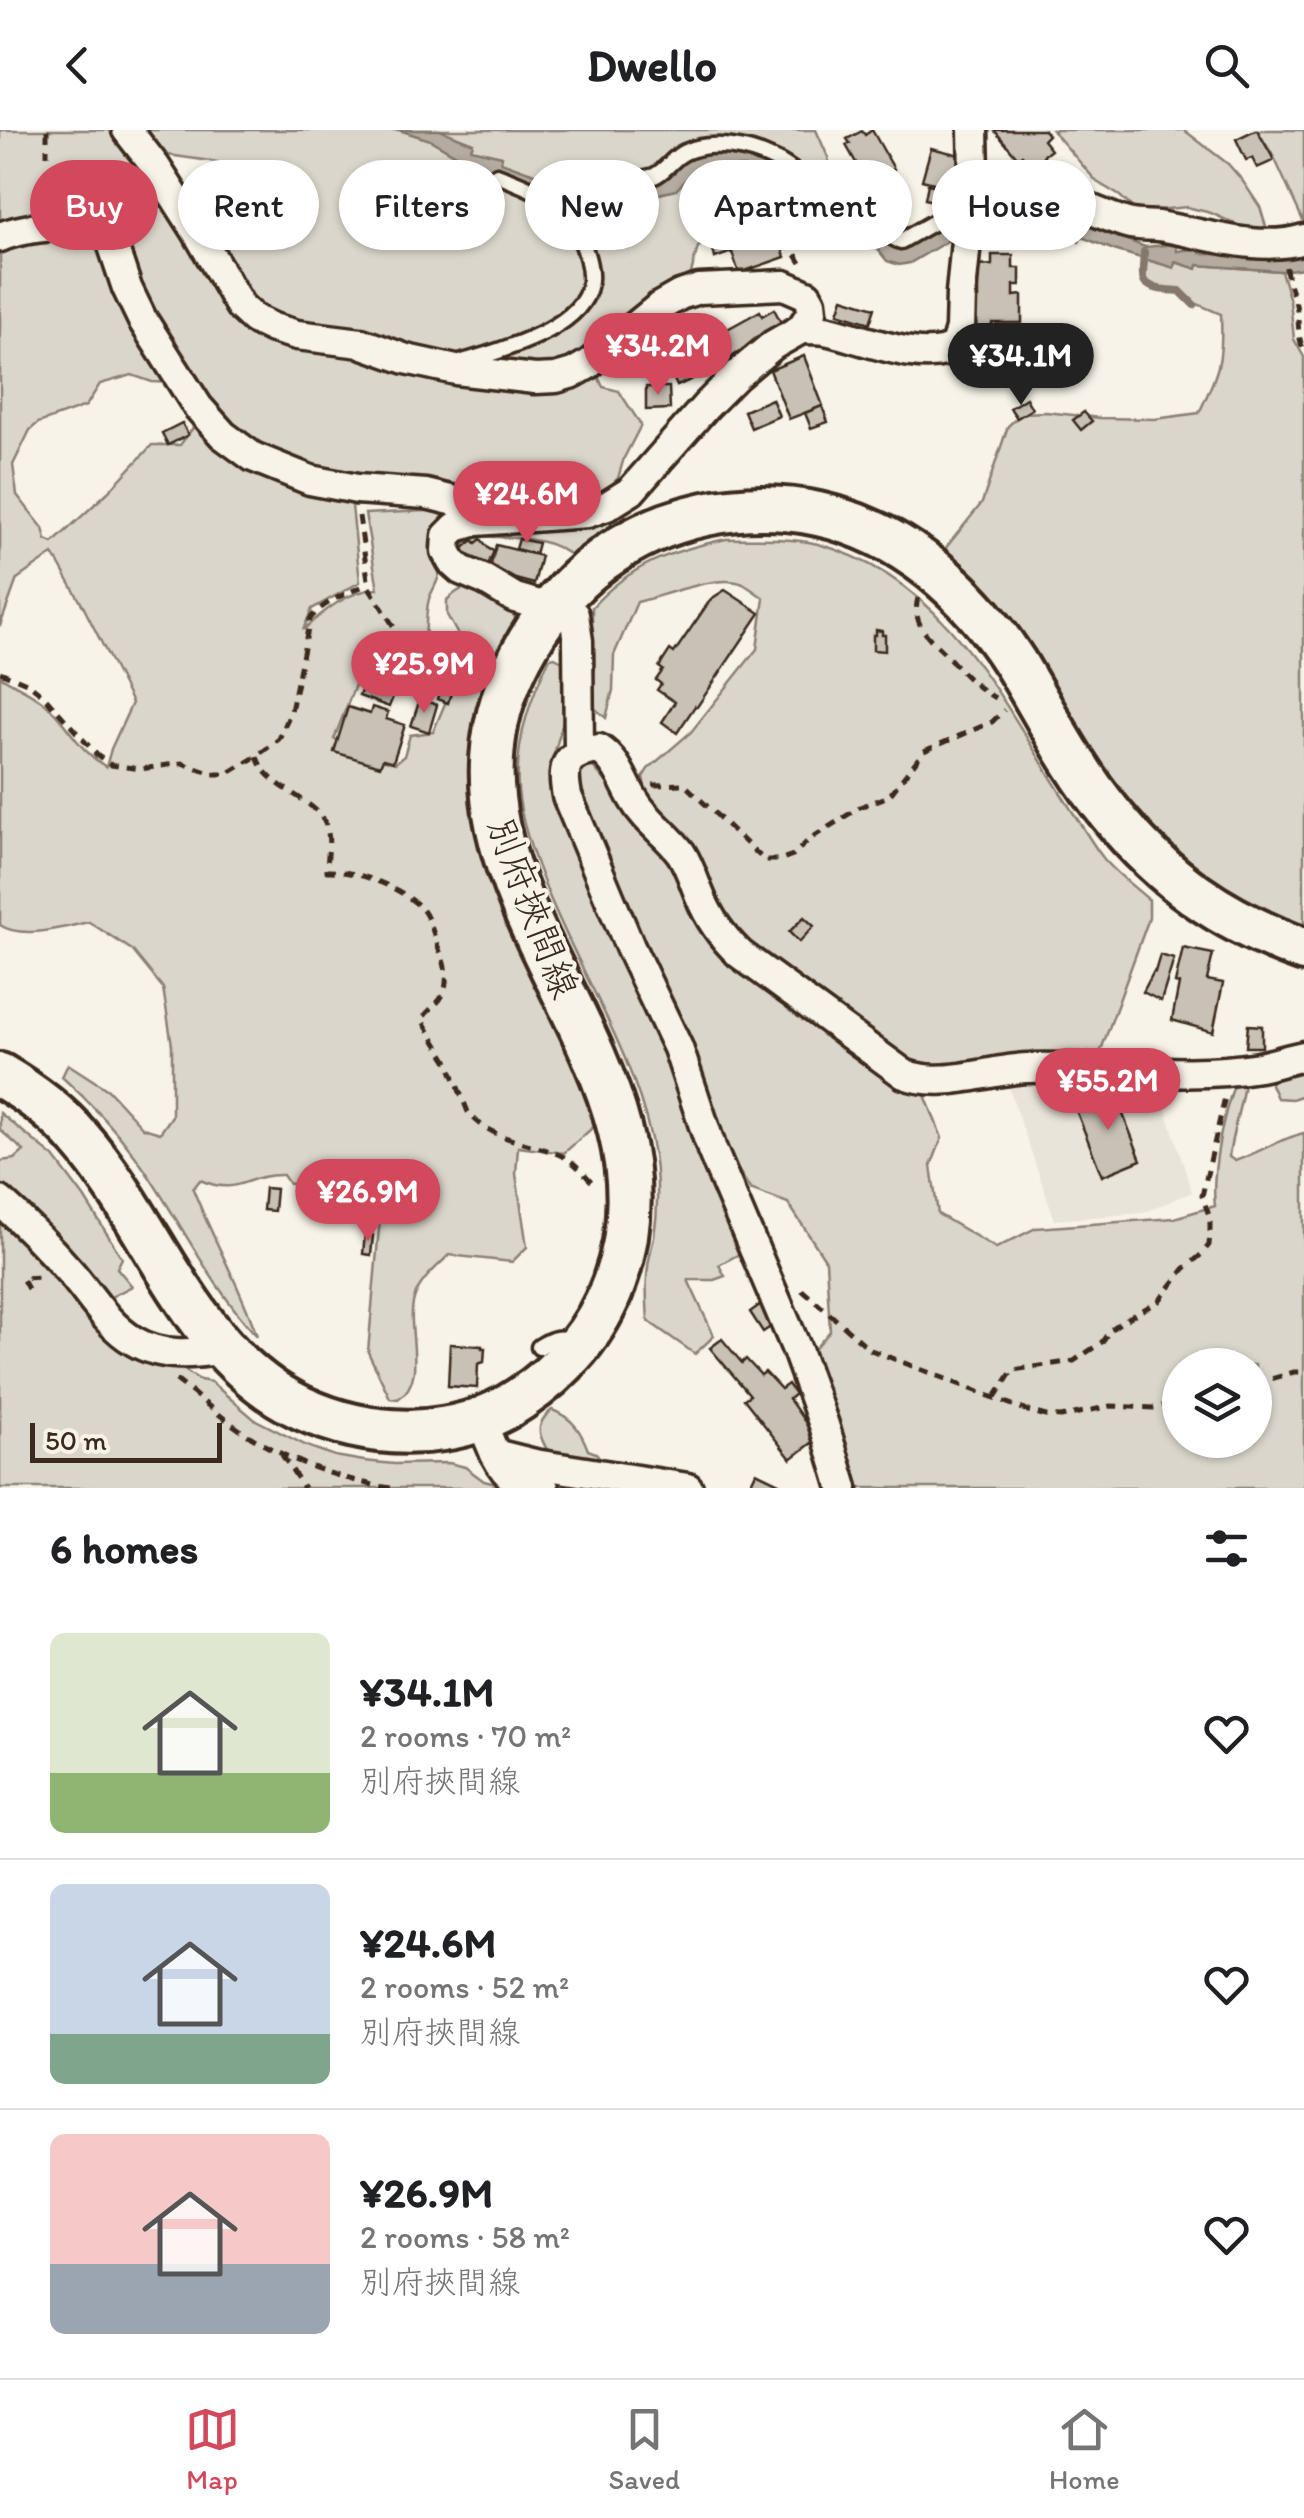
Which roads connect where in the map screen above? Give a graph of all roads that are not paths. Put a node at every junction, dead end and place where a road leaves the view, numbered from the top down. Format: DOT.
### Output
graph roads {
  1 [pos="127,130"];
  2 [pos="973,130"];
  3 [pos="974,160"];
  4 [pos="659,173"];
  5 [pos="1096,211"];
  6 [pos="932,226"];
  7 [pos="0,237"];
  8 [pos="1304,239"];
  9 [pos="584,250"];
  10 [pos="965,250"];
  11 [pos="802,329"];
  12 [pos="456,370"];
  13 [pos="564,514"];
  14 [pos="616,524"];
  15 [pos="551,607"];
  16 [pos="579,752"];
  17 [pos="1304,950"];
  18 [pos="1304,1056"];
  19 [pos="0,1075"];
  20 [pos="0,1201"];
  21 [pos="225,1350"];
  22 [pos="488,1438"];
  23 [pos="544,1488"];
  24 [pos="688,1488"];
  25 [pos="843,1488"];
  1 -- 12 [label="street"];
  2 -- 3 [label="street"];
  4 -- 6 [label="lane"];
  5 -- 8 [label="street"];
  7 -- 13 [label="street"];
  9 -- 12 [label="lane"];
  10 -- 11 [label="street"];
  11 -- 12 [label="street"];
  11 -- 14 [label="street"];
  13 -- 14 [label="street"];
  13 -- 15 [label="street"];
  14 -- 15 [label="main road, 別府挾間線"];
  14 -- 17 [label="main road, 別府挾間線"];
  15 -- 16 [label="street"];
  15 -- 22 [label="main road, 別府挾間線"];
  16 -- 18 [label="street"];
  16 -- 25 [label="street"];
  19 -- 21 [label="main road, 別府挾間線"];
  20 -- 21 [label="street"];
  21 -- 22 [label="main road, 別府挾間線"];
  22 -- 23 [label="street"];
  22 -- 24 [label="street"];
}
